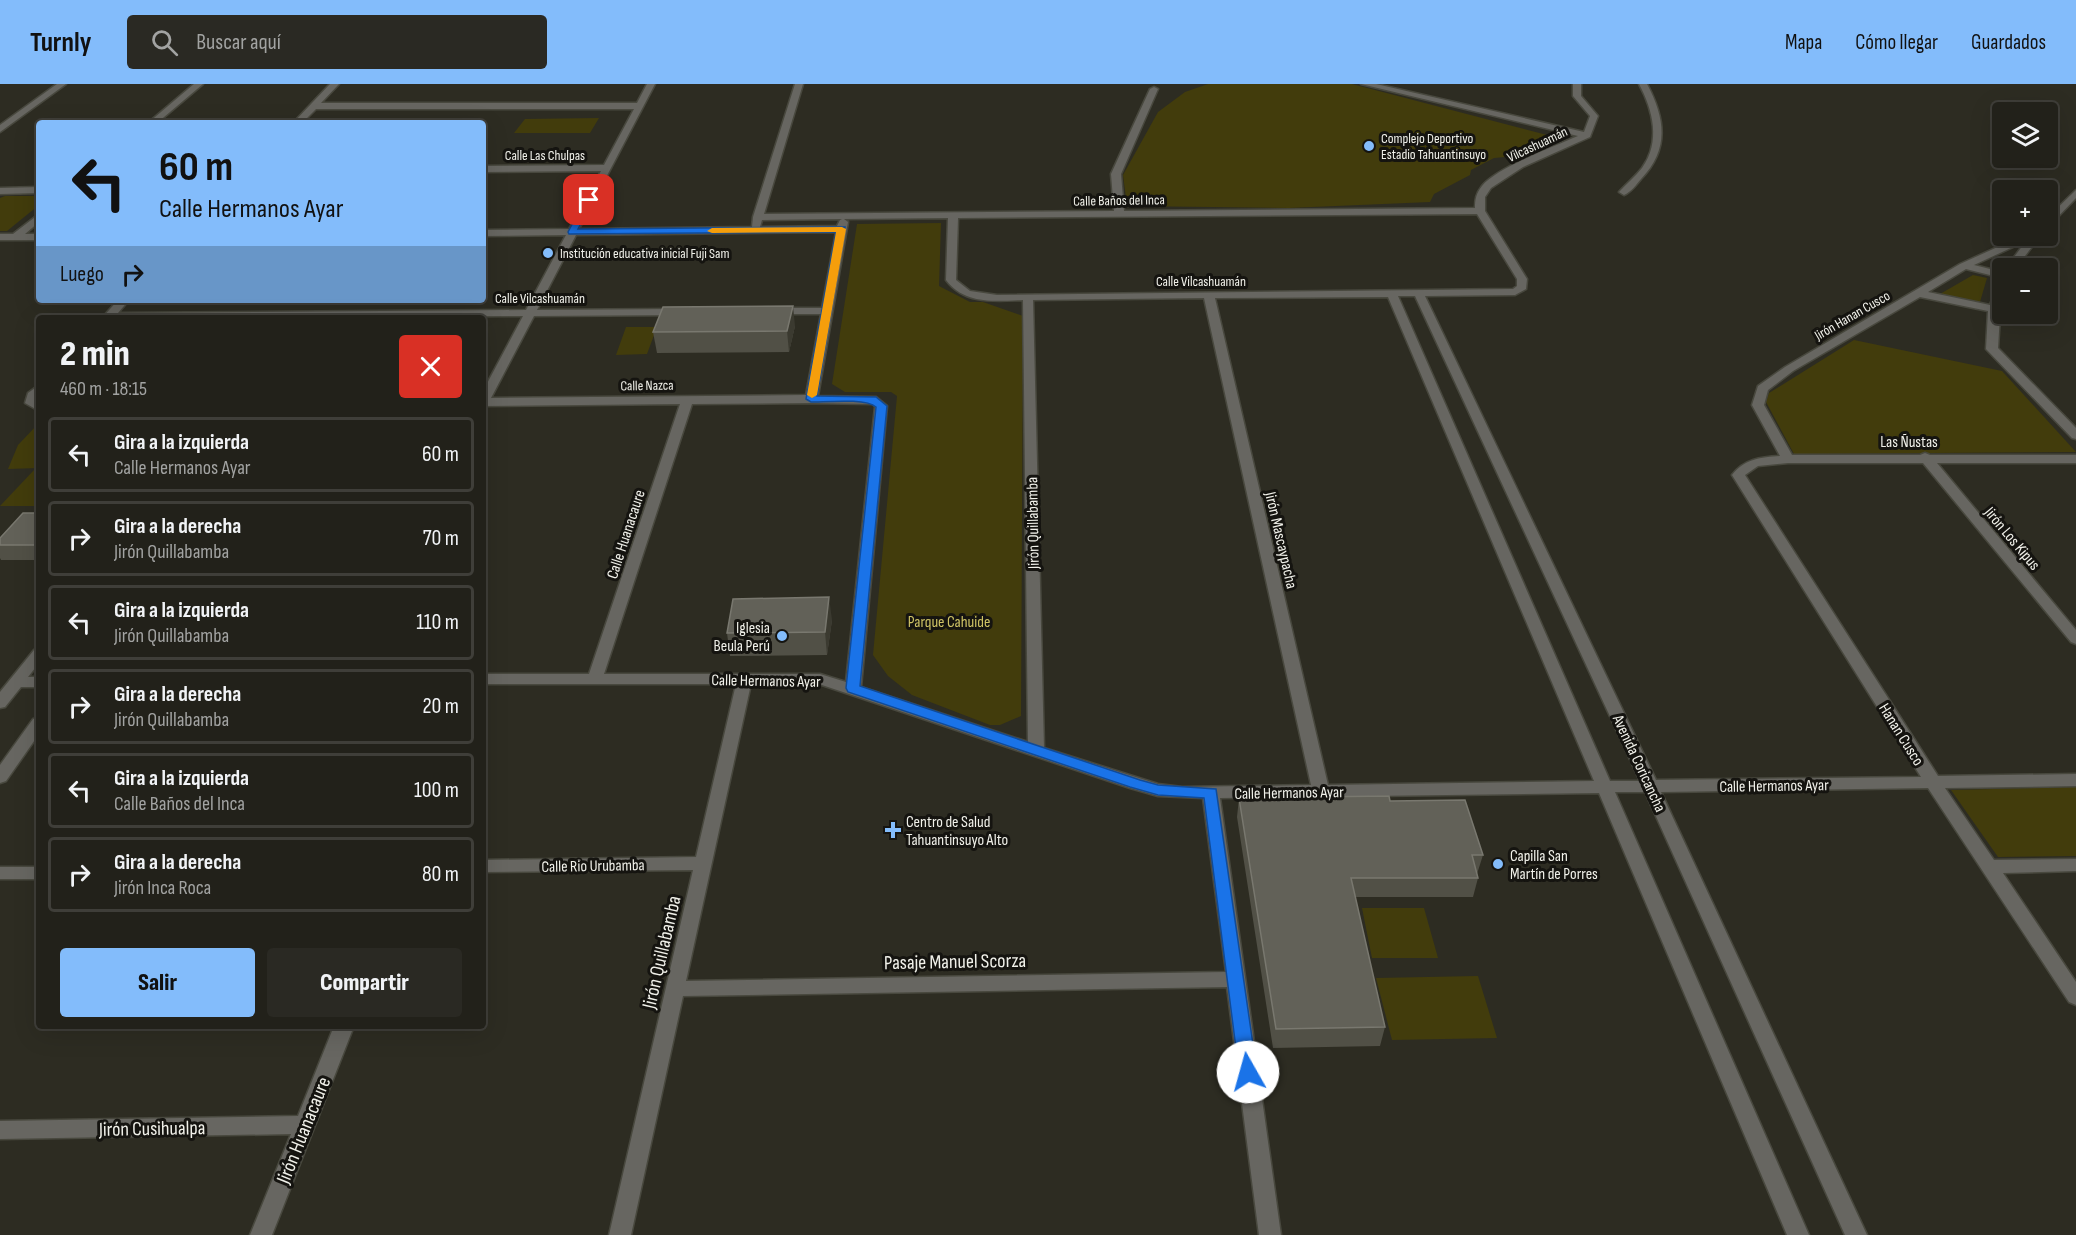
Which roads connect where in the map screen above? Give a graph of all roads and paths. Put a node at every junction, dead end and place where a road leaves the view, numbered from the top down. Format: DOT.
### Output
graph roads {
  1 [pos="62,84"];
  2 [pos="199,84"];
  3 [pos="335,84"];
  4 [pos="651,84"];
  5 [pos="798,84"];
  6 [pos="1365,84"];
  7 [pos="1577,84"];
  8 [pos="1644,84"];
  9 [pos="1154,89"];
  10 [pos="313,106"];
  11 [pos="639,106"];
  12 [pos="156,120"];
  13 [pos="300,120"];
  14 [pos="0,129"];
  15 [pos="1587,135"];
  16 [pos="606,168"];
  17 [pos="486,169"];
  18 [pos="0,190"];
  19 [pos="36,190"];
  20 [pos="1624,192"];
  21 [pos="2076,193"];
  22 [pos="1479,210"];
  23 [pos="2058,212"];
  24 [pos="1119,214"];
  25 [pos="953,215"];
  26 [pos="844,216"];
  27 [pos="758,217"];
  28 [pos="36,220"];
  29 [pos="842,229"];
  30 [pos="754,230"];
  31 [pos="572,232"];
  32 [pos="486,233"];
  33 [pos="0,237"];
  34 [pos="15,237"];
  35 [pos="36,237"];
  36 [pos="2007,246"];
  37 [pos="1964,266"];
  38 [pos="1992,272"];
  39 [pos="1918,293"];
  40 [pos="1392,294"];
  41 [pos="1419,294"];
  42 [pos="1209,296"];
  43 [pos="1028,297"];
  44 [pos="121,303"];
  45 [pos="1992,309"];
  46 [pos="756,311"];
  47 [pos="827,311"];
  48 [pos="696,312"];
  49 [pos="530,313"];
  50 [pos="110,315"];
  51 [pos="319,315"];
  52 [pos="1993,324"];
  53 [pos="36,392"];
  54 [pos="486,396"];
  55 [pos="811,399"];
  56 [pos="687,400"];
  57 [pos="486,402"];
  58 [pos="36,406"];
  59 [pos="2076,435"];
  60 [pos="1925,457"];
  61 [pos="1788,459"];
  62 [pos="2076,459"];
  63 [pos="1744,467"];
  64 [pos="2076,639"];
  65 [pos="36,657"];
  66 [pos="745,678"];
  67 [pos="486,679"];
  68 [pos="595,679"];
  69 [pos="17,681"];
  70 [pos="36,682"];
  71 [pos="853,688"];
  72 [pos="0,703"];
  73 [pos="36,727"];
  74 [pos="1036,750"];
  75 [pos="0,777"];
  76 [pos="2076,780"];
  77 [pos="1933,782"];
  78 [pos="1605,787"];
  79 [pos="1651,787"];
  80 [pos="1322,792"];
  81 [pos="1211,793"];
  82 [pos="704,863"];
  83 [pos="2076,865"];
  84 [pos="486,866"];
  85 [pos="1989,867"];
  86 [pos="0,873"];
  87 [pos="36,873"];
  88 [pos="1236,979"];
  89 [pos="676,989"];
  90 [pos="2076,997"];
  91 [pos="343,1029"];
  92 [pos="305,1125"];
  93 [pos="0,1130"];
  94 [pos="261,1235"];
  95 [pos="620,1235"];
  96 [pos="1270,1235"];
  97 [pos="1798,1235"];
  98 [pos="1856,1235"];
  1 -- 14 [label="street"];
  2 -- 12 [label="street"];
  3 -- 10 [label="street"];
  4 -- 11 [label="street"];
  5 -- 27 [label="street"];
  6 -- 15 [label="street"];
  7 -- 15 [label="street, Vilcashuamán"];
  8 -- 20 [label="street"];
  9 -- 24 [label="street"];
  10 -- 11 [label="street"];
  10 -- 13 [label="street"];
  11 -- 16 [label="street"];
  15 -- 22 [label="street, Vilcashuamán"];
  16 -- 17 [label="street, Calle Las Chulpas"];
  16 -- 31 [label="street"];
  18 -- 19 [label="street"];
  21 -- 23 [label="street"];
  22 -- 24 [label="street, Calle Baños del Inca"];
  22 -- 41 [label="street, Calle Vilcashuamán"];
  24 -- 25 [label="street, Calle Baños del Inca"];
  25 -- 26 [label="street, Calle Baños del Inca"];
  25 -- 43 [label="street, Calle Vilcashuamán"];
  26 -- 27 [label="street, Calle Baños del Inca"];
  26 -- 29 [label="street"];
  27 -- 30 [label="street"];
  28 -- 34 [label="street"];
  29 -- 30 [label="street"];
  29 -- 47 [label="street"];
  30 -- 31 [label="street"];
  31 -- 32 [label="street"];
  31 -- 49 [label="street"];
  33 -- 34 [label="street"];
  34 -- 35 [label="street"];
  36 -- 37 [label="street, Jirón Hanan Cusco"];
  37 -- 38 [label="street"];
  37 -- 39 [label="street, Jirón Hanan Cusco"];
  39 -- 45 [label="street"];
  39 -- 61 [label="street, Jirón Hanan Cusco"];
  40 -- 41 [label="street, Calle Vilcashuamán"];
  40 -- 42 [label="street, Calle Vilcashuamán"];
  40 -- 78 [label="street"];
  41 -- 79 [label="street, Avenida Coricancha"];
  42 -- 43 [label="street, Calle Vilcashuamán"];
  42 -- 80 [label="street, Jirón Mascaypacha"];
  43 -- 74 [label="street, Jirón Quillabamba"];
  44 -- 50 [label="street"];
  46 -- 47 [label="street"];
  47 -- 55 [label="street"];
  48 -- 49 [label="street, Calle Vilcashuamán"];
  49 -- 51 [label="street, Calle Vilcashuamán"];
  49 -- 54 [label="street"];
  52 -- 59 [label="street"];
  53 -- 58 [label="street"];
  55 -- 56 [label="street, Calle Nazca"];
  55 -- 71 [label="street"];
  56 -- 57 [label="street, Calle Nazca"];
  56 -- 68 [label="street, Calle Huanacaure"];
  60 -- 61 [label="street, Las Ñustas"];
  60 -- 62 [label="street, Las Ñustas"];
  60 -- 64 [label="street, Jirón Los Kipus"];
  61 -- 63 [label="street, Las Ñustas"];
  63 -- 77 [label="street, Hanan Cusco"];
  65 -- 69 [label="street"];
  66 -- 68 [label="street, Calle Hermanos Ayar"];
  66 -- 71 [label="street, Calle Hermanos Ayar"];
  66 -- 82 [label="street, Jirón Quillabamba"];
  67 -- 68 [label="street, Calle Hermanos Ayar"];
  69 -- 70 [label="street"];
  69 -- 72 [label="street"];
  71 -- 74 [label="street, Calle Hermanos Ayar"];
  73 -- 75 [label="street"];
  74 -- 81 [label="street, Calle Hermanos Ayar"];
  76 -- 77 [label="street, Calle Hermanos Ayar"];
  77 -- 79 [label="street, Calle Hermanos Ayar"];
  77 -- 85 [label="street, Hanan Cusco"];
  78 -- 79 [label="street, Calle Hermanos Ayar"];
  78 -- 80 [label="street, Calle Hermanos Ayar"];
  78 -- 97 [label="street"];
  79 -- 98 [label="street, Avenida Coricancha"];
  80 -- 81 [label="street, Calle Hermanos Ayar"];
  81 -- 88 [label="street"];
  82 -- 84 [label="street, Calle Rio Urubamba"];
  82 -- 89 [label="street, Jirón Quillabamba"];
  83 -- 85 [label="street"];
  85 -- 90 [label="street, Hanan Cusco"];
  86 -- 87 [label="street"];
  88 -- 89 [label="street, Pasaje Manuel Scorza"];
  88 -- 96 [label="street"];
  89 -- 95 [label="street, Jirón Quillabamba"];
  91 -- 92 [label="street, Jirón Huanacaure"];
  92 -- 93 [label="street, Jirón Cusihualpa"];
  92 -- 94 [label="street, Jirón Huanacaure"];
}
